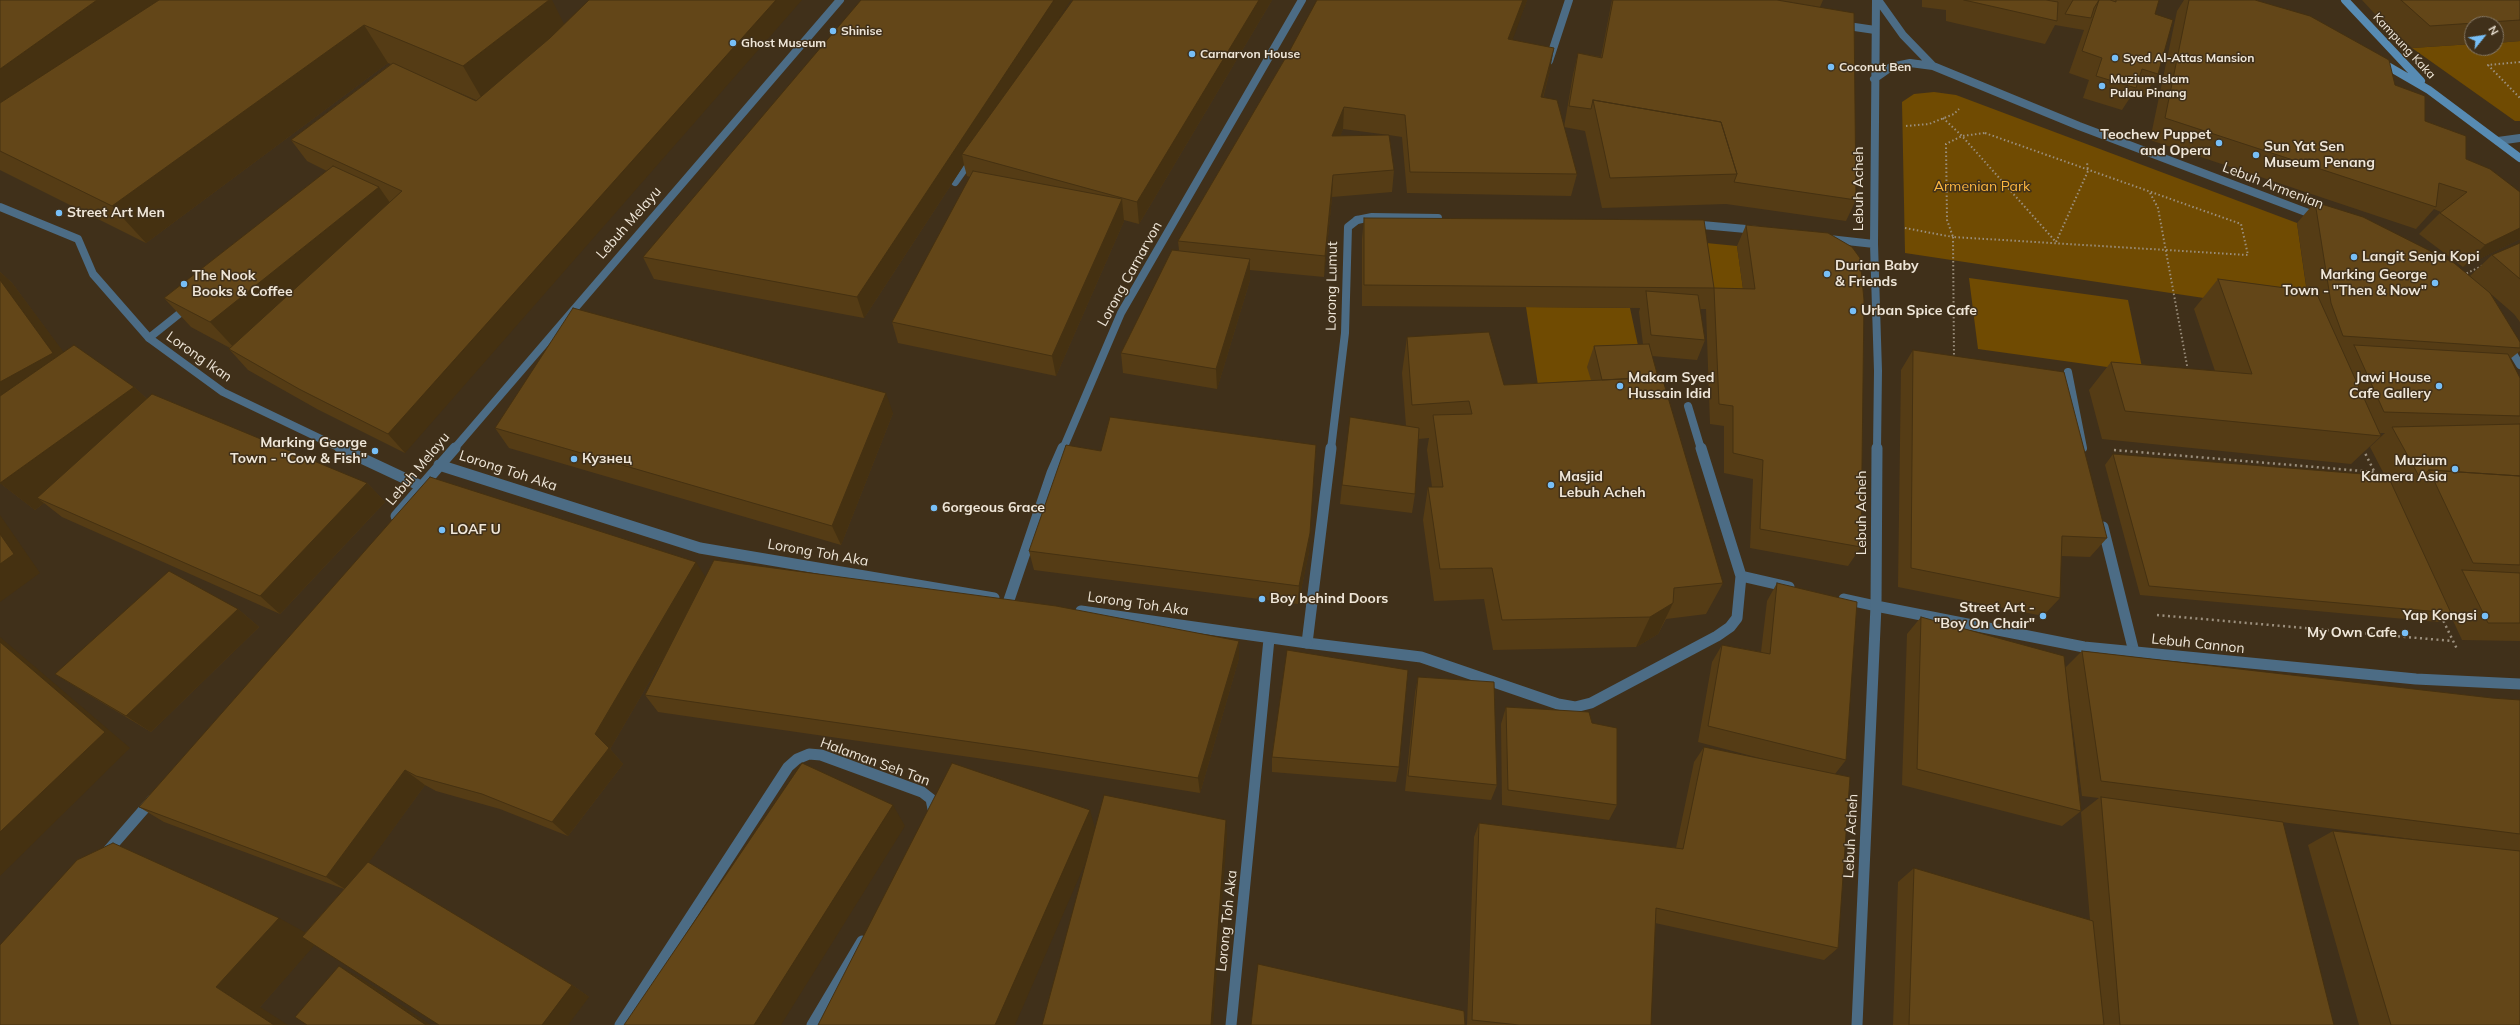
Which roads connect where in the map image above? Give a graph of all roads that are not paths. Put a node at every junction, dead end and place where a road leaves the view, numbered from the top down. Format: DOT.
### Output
graph roads {
  1 [pos="840,0"];
  2 [pos="1302,0"];
  3 [pos="1569,0"];
  4 [pos="1877,0"];
  5 [pos="2345,0"];
  6 [pos="1829,23"];
  7 [pos="1875,30"];
  8 [pos="2370,55"];
  9 [pos="1548,61"];
  10 [pos="1934,66"];
  11 [pos="1874,78"];
  12 [pos="2429,90"];
  13 [pos="2520,138"];
  14 [pos="2498,141"];
  15 [pos="977,150"];
  16 [pos="2520,158"];
  17 [pos="955,182"];
  18 [pos="0,207"];
  19 [pos="1444,219"];
  20 [pos="2330,221"];
  21 [pos="1683,223"];
  22 [pos="1769,231"];
  23 [pos="1823,238"];
  24 [pos="1874,244"];
  25 [pos="194,302"];
  26 [pos="2504,337"];
  27 [pos="149,338"];
  28 [pos="2520,365"];
  29 [pos="2068,372"];
  30 [pos="1688,406"];
  31 [pos="2084,452"];
  32 [pos="439,465"];
  33 [pos="420,486"];
  34 [pos="2100,515"];
  35 [pos="391,522"];
  36 [pos="1741,576"];
  37 [pos="1801,590"];
  38 [pos="1831,596"];
  39 [pos="1013,601"];
  40 [pos="1876,606"];
  41 [pos="1072,610"];
  42 [pos="1269,639"];
  43 [pos="1307,643"];
  44 [pos="2134,652"];
  45 [pos="2234,663"];
  46 [pos="2238,675"];
  47 [pos="2520,684"];
  48 [pos="159,793"];
  49 [pos="932,822"];
  50 [pos="95,865"];
  51 [pos="868,930"];
  52 [pos="620,1025"];
  53 [pos="812,1025"];
  54 [pos="1231,1025"];
  55 [pos="1858,1025"];
  1 -- 32 [label="street, Lebuh Melayu"];
  2 -- 39 [label="street, Lorong Carnarvon"];
  3 -- 9 [label="street"];
  4 -- 7 [label="street, Lebuh Acheh"];
  4 -- 10 [label="street, Lebuh Armenian"];
  5 -- 12 [label="main road, Kampung Kaka"];
  6 -- 7 [label="street"];
  7 -- 11 [label="street, Lebuh Acheh"];
  8 -- 12 [label="main road"];
  10 -- 11 [label="street, Lebuh Armenian"];
  10 -- 20 [label="street, Lebuh Armenian"];
  11 -- 24 [label="street, Lebuh Acheh"];
  12 -- 14 [label="main road"];
  13 -- 14 [label="street"];
  14 -- 16 [label="main road"];
  15 -- 17 [label="street"];
  18 -- 27 [label="street, Lorong Ikan"];
  19 -- 43 [label="street, Lorong Lumut"];
  21 -- 22 [label="street"];
  23 -- 24 [label="street"];
  24 -- 40 [label="street, Lebuh Acheh"];
  25 -- 27 [label="street"];
  26 -- 28 [label="street"];
  27 -- 33 [label="street, Lorong Ikan"];
  29 -- 31 [label="street"];
  30 -- 36 [label="street"];
  32 -- 33 [label="street, Lebuh Melayu"];
  32 -- 39 [label="street, Lorong Toh Aka"];
  33 -- 35 [label="street, Lebuh Melayu"];
  34 -- 44 [label="street"];
  36 -- 37 [label="street"];
  36 -- 43 [label="street"];
  38 -- 40 [label="street, Lebuh Cannon"];
  40 -- 44 [label="street, Lebuh Cannon"];
  40 -- 55 [label="street, Lebuh Acheh"];
  41 -- 42 [label="street, Lorong Toh Aka"];
  42 -- 43 [label="street"];
  42 -- 54 [label="street, Lorong Toh Aka"];
  44 -- 45 [label="street, Lebuh Cannon"];
  45 -- 46 [label="street"];
  45 -- 47 [label="street, Lebuh Cannon"];
  48 -- 50 [label="street"];
  49 -- 52 [label="street, Halaman Seh Tan"];
  51 -- 53 [label="street"];
}
